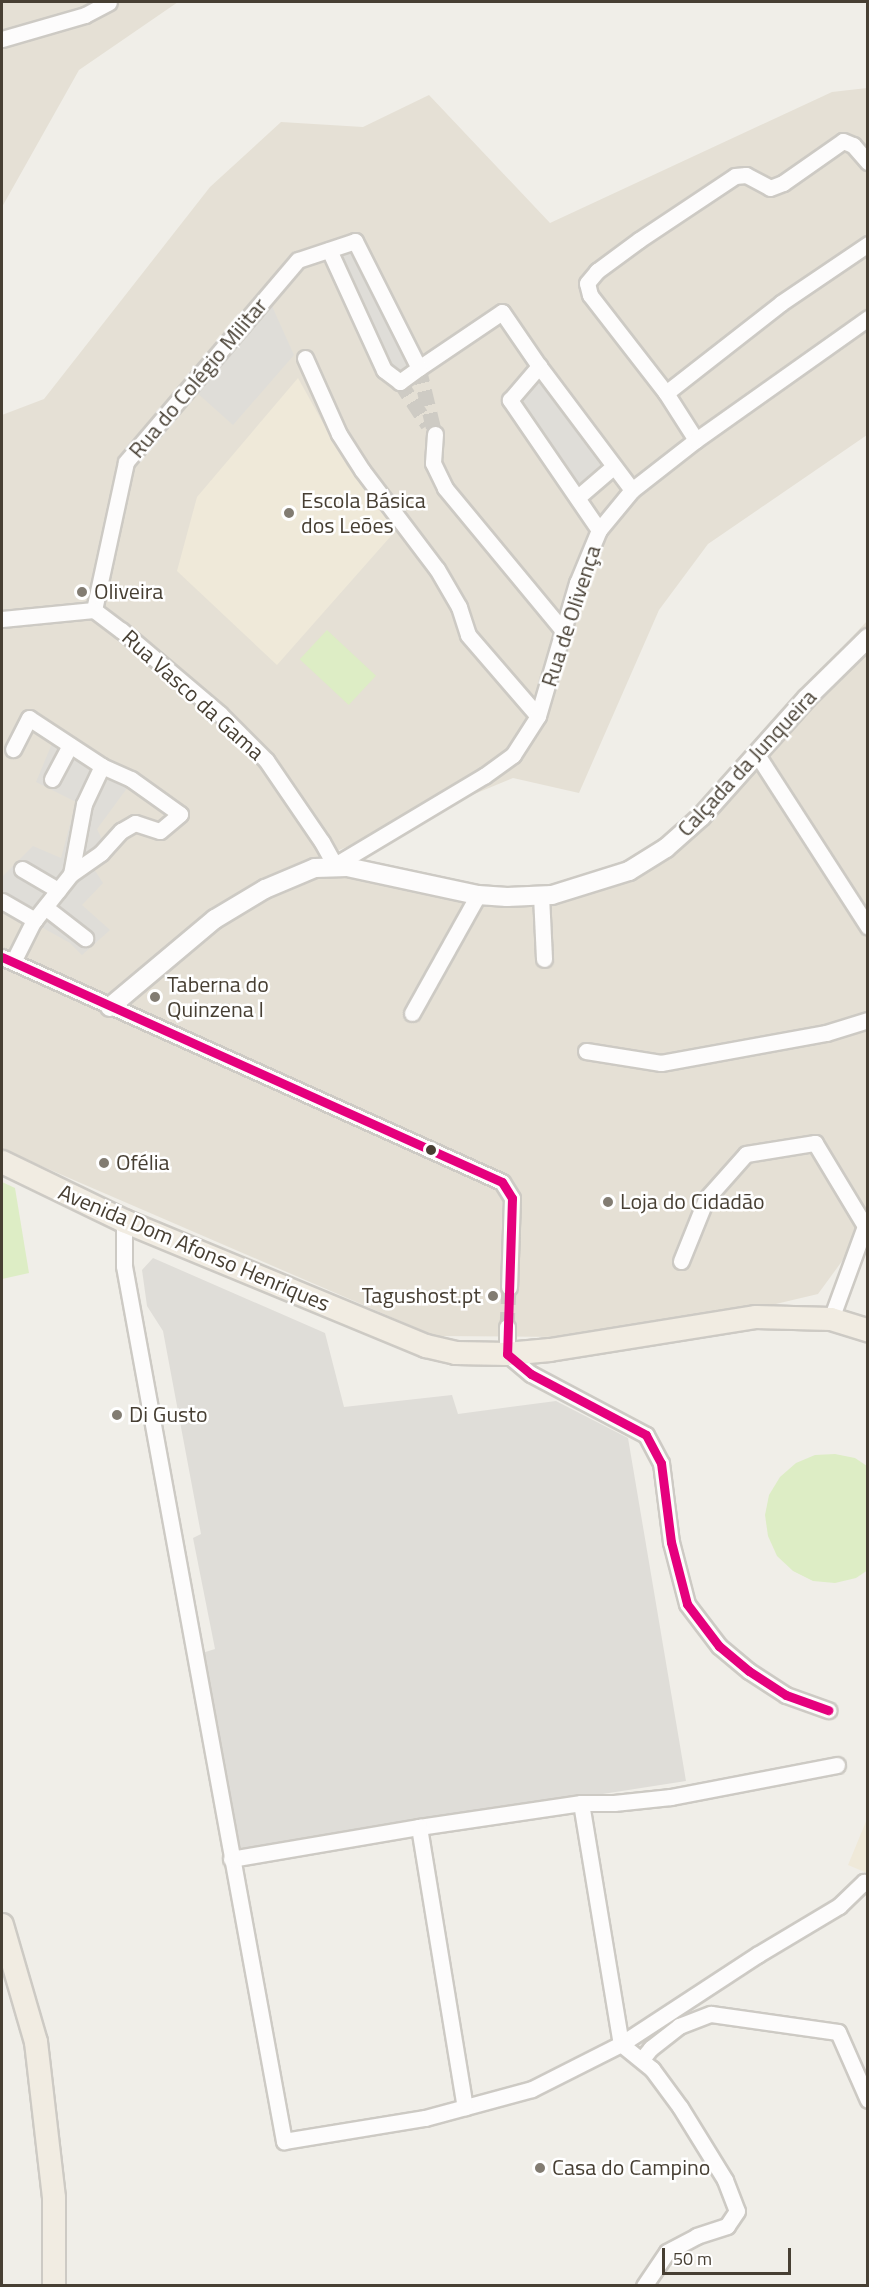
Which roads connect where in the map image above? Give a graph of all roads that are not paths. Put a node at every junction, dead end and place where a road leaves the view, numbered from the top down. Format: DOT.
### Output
graph roads {
  1 [pos="109,2"];
  2 [pos="2,39"];
  3 [pos="867,162"];
  4 [pos="867,244"];
  5 [pos="329,250"];
  6 [pos="867,318"];
  7 [pos="305,358"];
  8 [pos="539,366"];
  9 [pos="419,368"];
  10 [pos="666,393"];
  11 [pos="435,434"];
  12 [pos="696,440"];
  13 [pos="613,467"];
  14 [pos="632,490"];
  15 [pos="578,497"];
  16 [pos="599,530"];
  17 [pos="94,610"];
  18 [pos="2,619"];
  19 [pos="564,632"];
  20 [pos="867,638"];
  21 [pos="538,716"];
  22 [pos="70,745"];
  23 [pos="13,749"];
  24 [pos="758,756"];
  25 [pos="102,766"];
  26 [pos="52,780"];
  27 [pos="335,865"];
  28 [pos="21,869"];
  29 [pos="71,874"];
  30 [pos="58,890"];
  31 [pos="478,895"];
  32 [pos="541,895"];
  33 [pos="2,901"];
  34 [pos="45,907"];
  35 [pos="35,920"];
  36 [pos="867,927"];
  37 [pos="85,938"];
  38 [pos="7,959"];
  39 [pos="544,959"];
  40 [pos="110,1007"];
  41 [pos="412,1013"];
  42 [pos="867,1020"];
  43 [pos="586,1051"];
  44 [pos="2,1162"];
  45 [pos="124,1221"];
  46 [pos="866,1226"];
  47 [pos="681,1261"];
  48 [pos="509,1287"];
  49 [pos="831,1319"];
  50 [pos="507,1327"];
  51 [pos="867,1330"];
  52 [pos="507,1354"];
  53 [pos="828,1710"];
  54 [pos="837,1765"];
  55 [pos="581,1803"];
  56 [pos="419,1827"];
  57 [pos="231,1859"];
  58 [pos="866,1883"];
  59 [pos="2,1925"];
  60 [pos="621,2044"];
  61 [pos="642,2059"];
  62 [pos="867,2100"];
  63 [pos="465,2107"];
  64 [pos="54,2286"];
  65 [pos="644,2286"];
  1 -- 2 [label="street"];
  3 -- 10 [label="street"];
  4 -- 10 [label="street"];
  5 -- 9 [label="street"];
  5 -- 9 [label="street"];
  5 -- 17 [label="street, Rua do Colégio Militar"];
  6 -- 12 [label="street, Rua de Olivença"];
  7 -- 21 [label="street"];
  8 -- 9 [label="street"];
  8 -- 13 [label="street"];
  8 -- 15 [label="street"];
  10 -- 12 [label="street"];
  11 -- 19 [label="street"];
  12 -- 14 [label="street, Rua de Olivença"];
  13 -- 14 [label="street"];
  13 -- 15 [label="street"];
  14 -- 16 [label="street, Rua de Olivença"];
  15 -- 16 [label="street"];
  16 -- 19 [label="street, Rua de Olivença"];
  17 -- 18 [label="street"];
  17 -- 27 [label="street, Rua Vasco da Gama"];
  19 -- 21 [label="street, Rua de Olivença"];
  20 -- 24 [label="street, Calçada da Junqueira"];
  21 -- 27 [label="street, Rua de Olivença"];
  22 -- 23 [label="street"];
  22 -- 25 [label="street"];
  22 -- 26 [label="street"];
  24 -- 32 [label="street, Calçada da Junqueira"];
  24 -- 36 [label="street"];
  25 -- 29 [label="street"];
  25 -- 29 [label="street"];
  27 -- 31 [label="street, Calçada da Junqueira"];
  27 -- 40 [label="street"];
  28 -- 30 [label="street"];
  29 -- 30 [label="street"];
  30 -- 34 [label="street"];
  31 -- 32 [label="street, Calçada da Junqueira"];
  31 -- 41 [label="street"];
  32 -- 39 [label="street"];
  33 -- 35 [label="street"];
  34 -- 35 [label="street"];
  34 -- 37 [label="street"];
  35 -- 38 [label="street"];
  38 -- 40 [label="street"];
  40 -- 48 [label="street"];
  42 -- 43 [label="street"];
  44 -- 45 [label="main road, Avenida Dom Afonso Henriques"];
  45 -- 52 [label="main road, Avenida Dom Afonso Henriques"];
  45 -- 57 [label="street"];
  46 -- 47 [label="street"];
  46 -- 49 [label="street"];
  49 -- 51 [label="main road, Avenida Dom Afonso Henriques"];
  49 -- 52 [label="main road, Avenida Dom Afonso Henriques"];
  50 -- 52 [label="street"];
  52 -- 53 [label="street"];
  54 -- 55 [label="street"];
  55 -- 56 [label="street"];
  55 -- 60 [label="street"];
  56 -- 57 [label="street"];
  56 -- 63 [label="street"];
  57 -- 63 [label="street"];
  58 -- 60 [label="street"];
  59 -- 64 [label="main road"];
  60 -- 61 [label="street"];
  60 -- 63 [label="street"];
  61 -- 62 [label="street"];
  61 -- 65 [label="street"];
}
